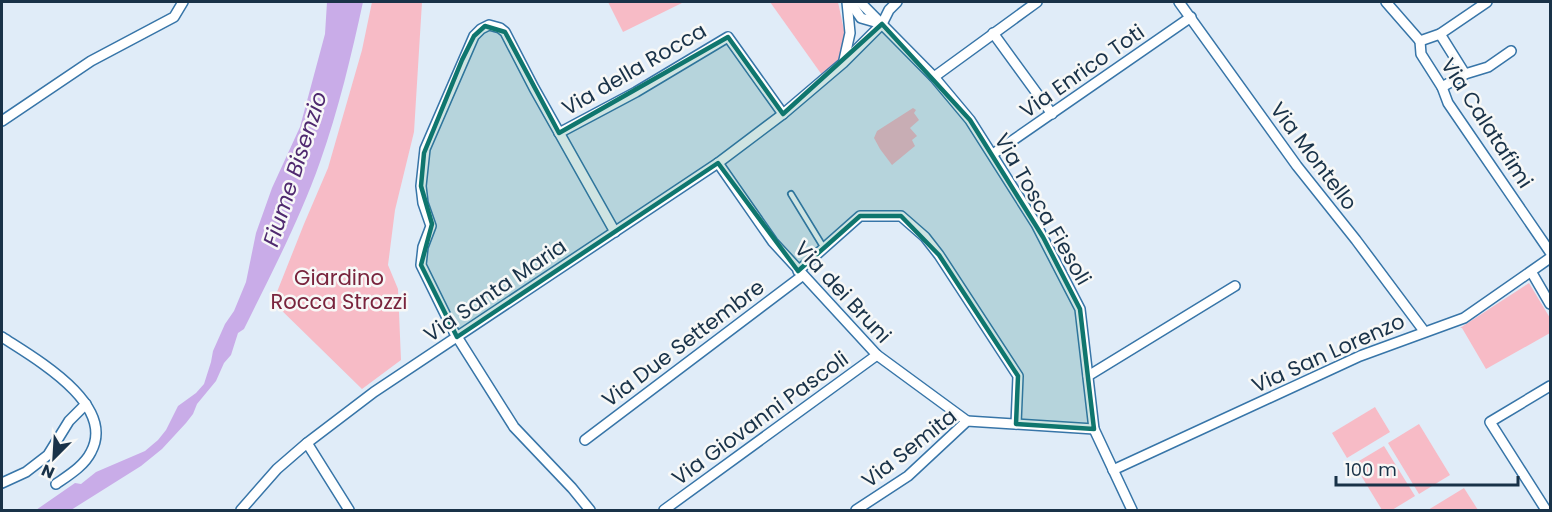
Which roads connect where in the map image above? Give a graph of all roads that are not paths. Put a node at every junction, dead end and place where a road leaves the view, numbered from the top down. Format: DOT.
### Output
graph roads {
  1 [pos="848,2"];
  2 [pos="860,2"];
  3 [pos="897,2"];
  4 [pos="1037,2"];
  5 [pos="1179,2"];
  6 [pos="1386,2"];
  7 [pos="1487,2"];
  8 [pos="179,3"];
  9 [pos="1191,17"];
  10 [pos="882,24"];
  11 [pos="993,33"];
  12 [pos="1440,34"];
  13 [pos="1420,41"];
  14 [pos="1511,51"];
  15 [pos="843,63"];
  16 [pos="1465,74"];
  17 [pos="934,77"];
  18 [pos="1442,87"];
  19 [pos="783,114"];
  20 [pos="1052,114"];
  21 [pos="2,121"];
  22 [pos="559,133"];
  23 [pos="993,154"];
  24 [pos="718,163"];
  25 [pos="791,194"];
  26 [pos="615,232"];
  27 [pos="824,248"];
  28 [pos="1551,252"];
  29 [pos="1551,258"];
  30 [pos="800,273"];
  31 [pos="1532,273"];
  32 [pos="1234,286"];
  33 [pos="1551,304"];
  34 [pos="1424,331"];
  35 [pos="2,337"];
  36 [pos="457,338"];
  37 [pos="877,355"];
  38 [pos="1088,376"];
  39 [pos="1551,386"];
  40 [pos="86,404"];
  41 [pos="967,421"];
  42 [pos="1016,424"];
  43 [pos="1094,429"];
  44 [pos="585,440"];
  45 [pos="306,443"];
  46 [pos="1113,470"];
  47 [pos="2,483"];
  48 [pos="56,484"];
  49 [pos="586,509"];
  50 [pos="241,510"];
  51 [pos="349,510"];
  52 [pos="663,510"];
  53 [pos="856,510"];
  54 [pos="1132,510"];
  55 [pos="1546,510"];
  1 -- 10 [label="street"];
  1 -- 15 [label="street"];
  2 -- 10 [label="street, Via Tosca Fiesoli"];
  3 -- 10 [label="street, Via Santa Maria"];
  4 -- 11 [label="street"];
  5 -- 9 [label="street, Via Montello"];
  6 -- 13 [label="street"];
  7 -- 12 [label="street"];
  8 -- 21 [label="street"];
  9 -- 20 [label="street, Via Enrico Toti"];
  9 -- 34 [label="street, Via Montello"];
  10 -- 15 [label="street, Via Santa Maria"];
  10 -- 17 [label="street, Via Tosca Fiesoli"];
  11 -- 17 [label="street"];
  11 -- 20 [label="street"];
  12 -- 13 [label="street"];
  12 -- 16 [label="street"];
  13 -- 18 [label="street, Via Calatafimi"];
  14 -- 16 [label="street"];
  15 -- 19 [label="street, Via Santa Maria"];
  16 -- 18 [label="street"];
  17 -- 23 [label="street, Via Tosca Fiesoli"];
  18 -- 28 [label="street, Via Calatafimi"];
  19 -- 22 [label="street, Via della Rocca"];
  19 -- 24 [label="street, Via Santa Maria"];
  20 -- 23 [label="street, Via Enrico Toti"];
  22 -- 26 [label="street"];
  22 -- 36 [label="street"];
  23 -- 38 [label="street, Via Tosca Fiesoli"];
  24 -- 26 [label="street, Via Santa Maria"];
  24 -- 30 [label="street, Via dei Bruni"];
  25 -- 27 [label="lane"];
  26 -- 36 [label="street, Via Santa Maria"];
  27 -- 30 [label="street, Via Due Settembre"];
  27 -- 42 [label="street, Via Due Settembre"];
  29 -- 31 [label="street, Via San Lorenzo"];
  30 -- 37 [label="street, Via dei Bruni"];
  30 -- 44 [label="street, Via Due Settembre"];
  31 -- 33 [label="street"];
  31 -- 34 [label="street, Via San Lorenzo"];
  32 -- 38 [label="street"];
  34 -- 46 [label="street, Via San Lorenzo"];
  35 -- 40 [label="street"];
  36 -- 45 [label="street, Via Santa Maria"];
  36 -- 49 [label="street"];
  37 -- 41 [label="street, Via dei Bruni"];
  37 -- 52 [label="street, Via Giovanni Pascoli"];
  38 -- 43 [label="street, Via Tosca Fiesoli"];
  39 -- 55 [label="street"];
  40 -- 47 [label="street"];
  40 -- 48 [label="street"];
  41 -- 42 [label="street, Via Semita"];
  41 -- 53 [label="street, Via Semita"];
  42 -- 43 [label="street, Via Semita"];
  43 -- 46 [label="street, Via Tosca Fiesoli"];
  45 -- 50 [label="street, Via Santa Maria"];
  45 -- 51 [label="street"];
  46 -- 54 [label="street, Via Tosca Fiesoli"];
}
